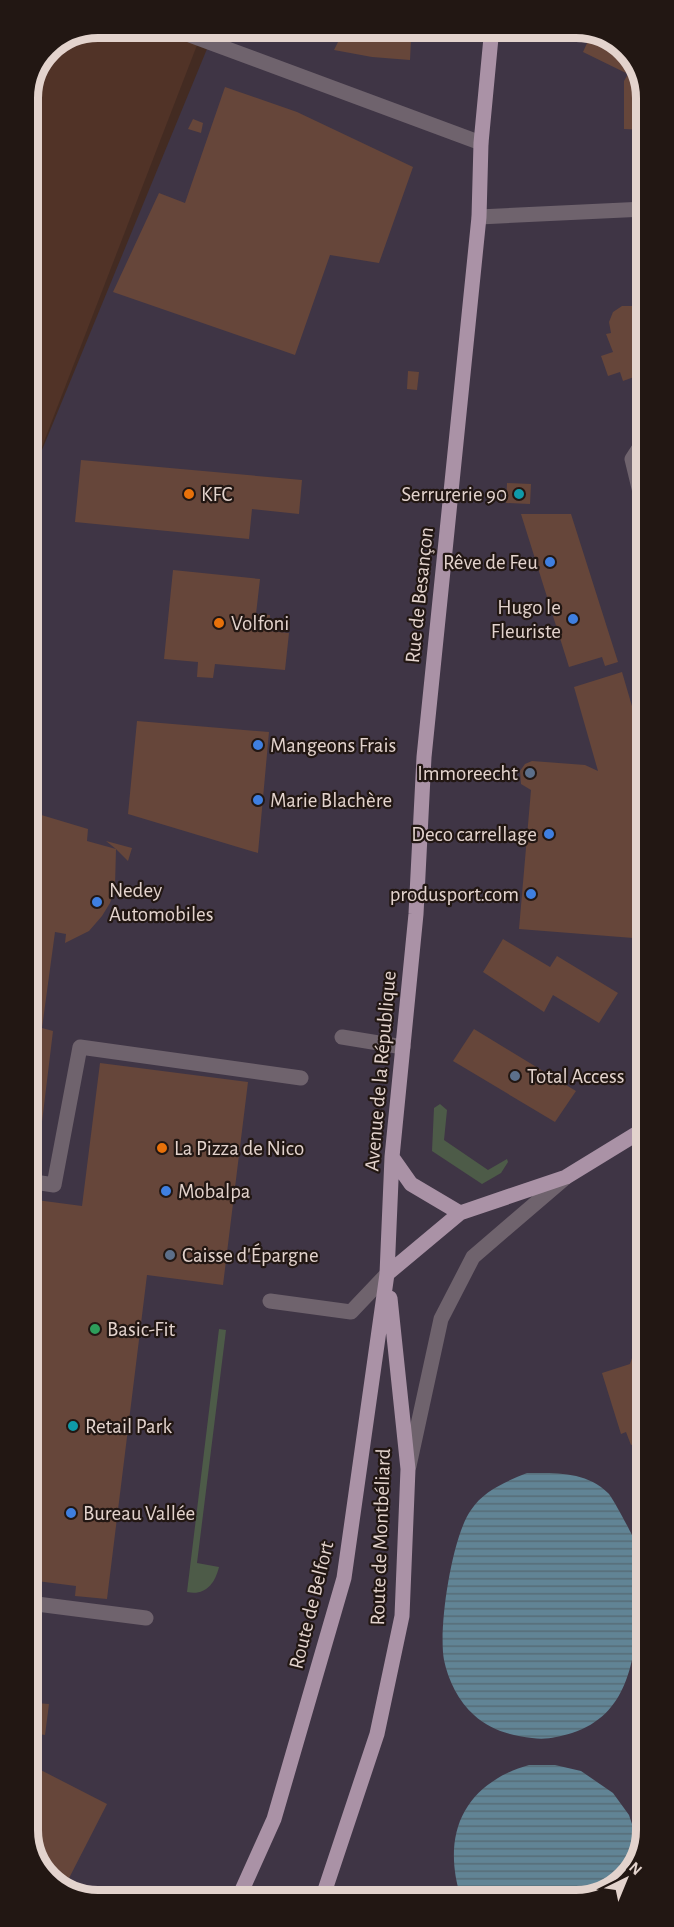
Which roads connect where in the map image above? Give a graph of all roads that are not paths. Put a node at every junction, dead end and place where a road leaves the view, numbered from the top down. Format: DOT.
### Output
graph roads {
  1 [pos="198,38"];
  2 [pos="491,38"];
  3 [pos="481,143"];
  4 [pos="636,209"];
  5 [pos="479,217"];
  6 [pos="636,453"];
  7 [pos="636,476"];
  8 [pos="418,871"];
  9 [pos="342,1037"];
  10 [pos="403,1047"];
  11 [pos="302,1078"];
  12 [pos="636,1134"];
  13 [pos="392,1157"];
  14 [pos="566,1177"];
  15 [pos="38,1183"];
  16 [pos="460,1213"];
  17 [pos="387,1274"];
  18 [pos="270,1301"];
  19 [pos="408,1469"];
  20 [pos="38,1604"];
  21 [pos="146,1617"];
  22 [pos="242,1889"];
  23 [pos="325,1889"];
  1 -- 3 [label="street"];
  2 -- 3 [label="main road, Rue de Besançon"];
  3 -- 5 [label="main road, Rue de Besançon"];
  4 -- 5 [label="street"];
  5 -- 8 [label="main road, Rue de Besançon"];
  6 -- 7 [label="street"];
  8 -- 10 [label="main road, Avenue de la République"];
  9 -- 10 [label="street"];
  10 -- 13 [label="main road, Avenue de la République"];
  11 -- 15 [label="street"];
  12 -- 14 [label="main road"];
  13 -- 16 [label="main road"];
  13 -- 17 [label="main road, Avenue de la République"];
  14 -- 16 [label="main road"];
  14 -- 19 [label="street"];
  16 -- 17 [label="main road"];
  17 -- 18 [label="street"];
  17 -- 19 [label="main road, Route de Montbéliard"];
  17 -- 22 [label="main road, Route de Belfort"];
  19 -- 23 [label="main road, Route de Montbéliard"];
  20 -- 21 [label="street"];
}
